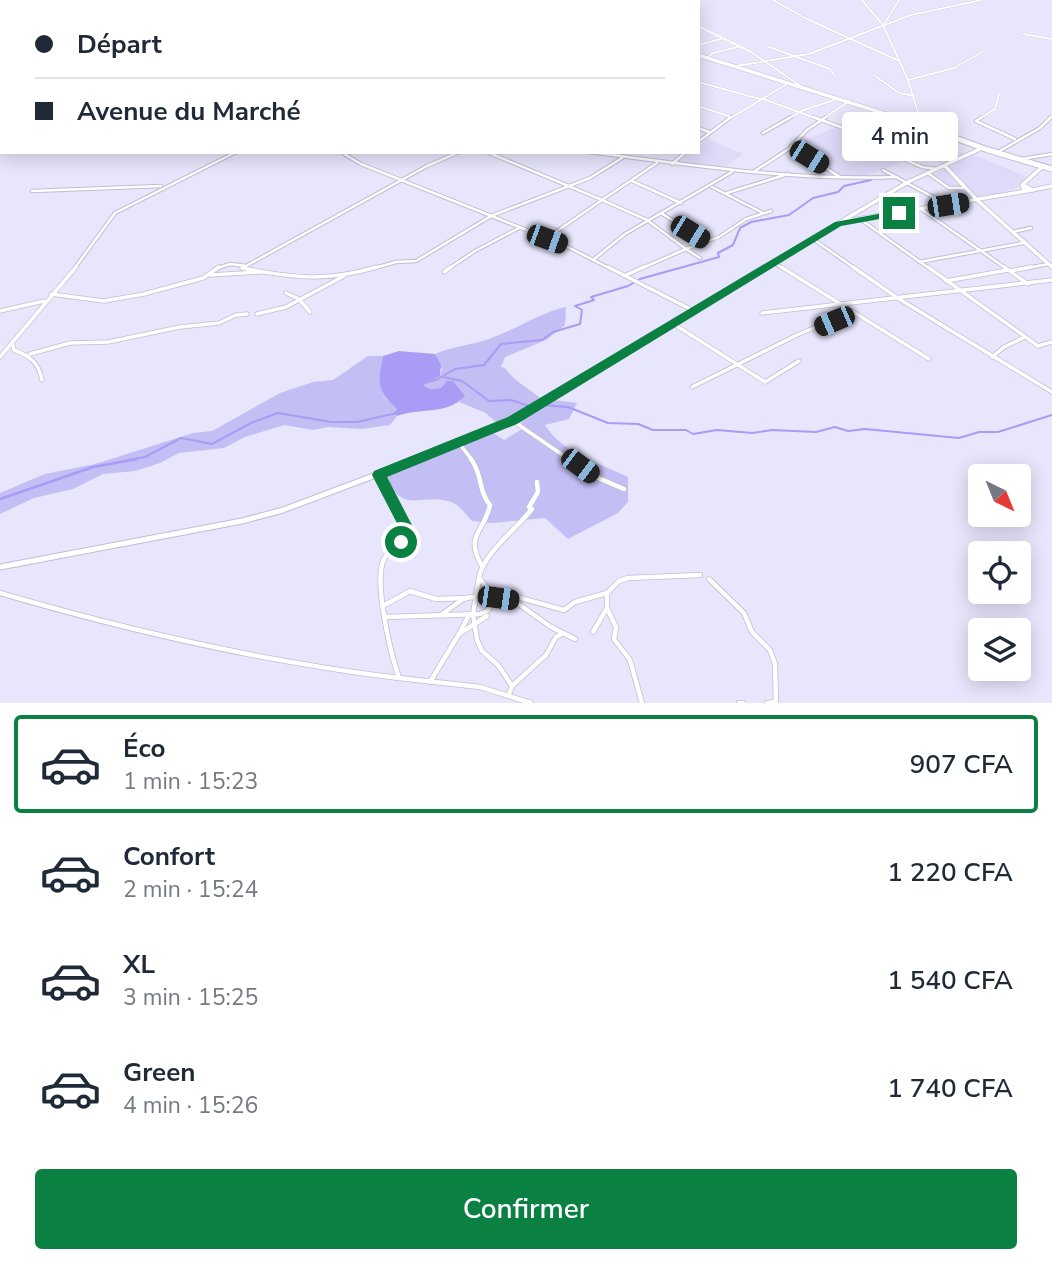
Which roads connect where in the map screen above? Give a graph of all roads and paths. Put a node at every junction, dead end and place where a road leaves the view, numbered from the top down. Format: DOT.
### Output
graph roads {
  1 [pos="773,0"];
  2 [pos="862,0"];
  3 [pos="899,0"];
  4 [pos="982,0"];
  5 [pos="883,25"];
  6 [pos="700,27"];
  7 [pos="1023,34"];
  8 [pos="723,38"];
  9 [pos="851,39"];
  10 [pos="1052,39"];
  11 [pos="700,44"];
  12 [pos="740,47"];
  13 [pos="769,47"];
  14 [pos="984,51"];
  15 [pos="700,56"];
  16 [pos="796,57"];
  17 [pos="707,58"];
  18 [pos="897,61"];
  19 [pos="767,63"];
  20 [pos="736,66"];
  21 [pos="834,75"];
  22 [pos="874,75"];
  23 [pos="908,80"];
  24 [pos="700,83"];
  25 [pos="789,83"];
  26 [pos="802,87"];
  27 [pos="999,94"];
  28 [pos="914,96"];
  29 [pos="839,98"];
  30 [pos="762,99"];
  31 [pos="849,101"];
  32 [pos="700,107"];
  33 [pos="801,111"];
  34 [pos="889,114"];
  35 [pos="1052,116"];
  36 [pos="732,117"];
  37 [pos="824,120"];
  38 [pos="922,126"];
  39 [pos="700,129"];
  40 [pos="856,131"];
  41 [pos="710,132"];
  42 [pos="763,134"];
  43 [pos="1015,139"];
  44 [pos="700,140"];
  45 [pos="889,144"];
  46 [pos="792,146"];
  47 [pos="982,148"];
  48 [pos="996,153"];
  49 [pos="232,154"];
  50 [pos="344,154"];
  51 [pos="353,154"];
  52 [pos="455,154"];
  53 [pos="492,154"];
  54 [pos="601,154"];
  55 [pos="684,154"];
  56 [pos="1052,155"];
  57 [pos="349,157"];
  58 [pos="622,158"];
  59 [pos="1020,160"];
  60 [pos="658,162"];
  61 [pos="672,164"];
  62 [pos="945,166"];
  63 [pos="1042,167"];
  64 [pos="939,169"];
  65 [pos="1052,169"];
  66 [pos="883,170"];
  67 [pos="734,171"];
  68 [pos="754,172"];
  69 [pos="790,174"];
  70 [pos="929,174"];
  71 [pos="897,177"];
  72 [pos="843,179"];
  73 [pos="403,180"];
  74 [pos="632,181"];
  75 [pos="908,183"];
  76 [pos="166,185"];
  77 [pos="1052,186"];
  78 [pos="569,187"];
  79 [pos="712,187"];
  80 [pos="965,188"];
  81 [pos="1026,189"];
  82 [pos="32,191"];
  83 [pos="727,193"];
  84 [pos="888,195"];
  85 [pos="602,200"];
  86 [pos="977,200"];
  87 [pos="681,203"];
  88 [pos="948,205"];
  89 [pos="919,210"];
  90 [pos="771,211"];
  91 [pos="661,213"];
  92 [pos="763,213"];
  93 [pos="491,216"];
  94 [pos="860,219"];
  95 [pos="647,220"];
  96 [pos="844,221"];
  97 [pos="519,228"];
  98 [pos="1031,228"];
  99 [pos="1012,232"];
  100 [pos="547,239"];
  101 [pos="813,239"];
  102 [pos="705,241"];
  103 [pos="1023,243"];
  104 [pos="686,250"];
  105 [pos="980,250"];
  106 [pos="700,258"];
  107 [pos="593,260"];
  108 [pos="919,262"];
  109 [pos="774,263"];
  110 [pos="1050,266"];
  111 [pos="242,268"];
  112 [pos="1009,270"];
  113 [pos="264,272"];
  114 [pos="444,272"];
  115 [pos="208,275"];
  116 [pos="346,275"];
  117 [pos="624,276"];
  118 [pos="1052,280"];
  119 [pos="946,281"];
  120 [pos="1029,284"];
  121 [pos="962,292"];
  122 [pos="286,293"];
  123 [pos="51,294"];
  124 [pos="299,299"];
  125 [pos="900,299"];
  126 [pos="46,300"];
  127 [pos="843,304"];
  128 [pos="692,310"];
  129 [pos="0,311"];
  130 [pos="310,312"];
  131 [pos="853,312"];
  132 [pos="762,313"];
  133 [pos="247,314"];
  134 [pos="257,314"];
  135 [pos="672,323"];
  136 [pos="1025,337"];
  137 [pos="12,342"];
  138 [pos="1052,342"];
  139 [pos="30,354"];
  140 [pos="0,357"];
  141 [pos="992,357"];
  142 [pos="929,359"];
  143 [pos="799,361"];
  144 [pos="738,364"];
  145 [pos="42,380"];
  146 [pos="692,387"];
  147 [pos="1052,392"];
  148 [pos="513,421"];
  149 [pos="459,443"];
  150 [pos="379,475"];
  151 [pos="537,482"];
  152 [pos="624,489"];
  153 [pos="481,566"];
  154 [pos="0,567"];
  155 [pos="700,575"];
  156 [pos="479,578"];
  157 [pos="709,579"];
  158 [pos="488,589"];
  159 [pos="0,593"];
  160 [pos="607,593"];
  161 [pos="475,595"];
  162 [pos="489,597"];
  163 [pos="467,598"];
  164 [pos="498,598"];
  165 [pos="493,603"];
  166 [pos="383,606"];
  167 [pos="607,608"];
  168 [pos="441,615"];
  169 [pos="472,615"];
  170 [pos="487,616"];
  171 [pos="385,617"];
  172 [pos="475,625"];
  173 [pos="593,632"];
  174 [pos="459,634"];
  175 [pos="562,634"];
  176 [pos="575,639"];
  177 [pos="399,678"];
  178 [pos="428,683"];
  179 [pos="512,686"];
  180 [pos="509,694"];
  181 [pos="776,702"];
  182 [pos="531,703"];
  183 [pos="642,703"];
  184 [pos="767,703"];
  1 -- 9 [label="street"];
  2 -- 5 [label="street"];
  3 -- 5 [label="street"];
  4 -- 5 [label="street"];
  5 -- 9 [label="street"];
  5 -- 18 [label="street"];
  6 -- 8 [label="street"];
  7 -- 10 [label="street"];
  8 -- 11 [label="street"];
  8 -- 12 [label="street"];
  9 -- 16 [label="street"];
  9 -- 18 [label="street"];
  12 -- 17 [label="street"];
  12 -- 19 [label="street"];
  13 -- 16 [label="street"];
  14 -- 23 [label="street"];
  15 -- 17 [label="highway"];
  16 -- 19 [label="street"];
  16 -- 21 [label="street"];
  17 -- 20 [label="highway"];
  18 -- 23 [label="street"];
  19 -- 20 [label="street"];
  19 -- 26 [label="street"];
  20 -- 25 [label="highway"];
  22 -- 28 [label="street"];
  23 -- 28 [label="street"];
  24 -- 30 [label="street"];
  25 -- 26 [label="highway"];
  25 -- 30 [label="street"];
  26 -- 29 [label="highway"];
  27 -- 43 [label="street"];
  28 -- 38 [label="street"];
  29 -- 31 [label="highway"];
  29 -- 33 [label="street"];
  30 -- 33 [label="street"];
  30 -- 36 [label="street"];
  31 -- 34 [label="highway"];
  31 -- 37 [label="street"];
  32 -- 36 [label="street"];
  33 -- 37 [label="street"];
  33 -- 42 [label="street"];
  34 -- 38 [label="highway"];
  34 -- 40 [label="street"];
  35 -- 43 [label="street"];
  36 -- 41 [label="street"];
  37 -- 40 [label="street"];
  37 -- 46 [label="street"];
  38 -- 45 [label="street"];
  38 -- 47 [label="highway"];
  39 -- 41 [label="street"];
  40 -- 45 [label="street"];
  41 -- 44 [label="street"];
  43 -- 48 [label="street"];
  45 -- 64 [label="street"];
  46 -- 68 [label="street"];
  46 -- 72 [label="street"];
  47 -- 48 [label="highway"];
  47 -- 62 [label="main road"];
  48 -- 59 [label="highway"];
  49 -- 76 [label="street"];
  50 -- 57 [label="street"];
  51 -- 57 [label="street"];
  52 -- 73 [label="street"];
  53 -- 78 [label="street"];
  54 -- 58 [label="street"];
  55 -- 61 [label="street"];
  56 -- 59 [label="street"];
  57 -- 73 [label="street"];
  58 -- 60 [label="street"];
  58 -- 78 [label="street"];
  59 -- 63 [label="highway"];
  60 -- 61 [label="street"];
  60 -- 74 [label="street"];
  61 -- 67 [label="street"];
  62 -- 64 [label="main road"];
  62 -- 80 [label="main road"];
  63 -- 65 [label="highway"];
  63 -- 81 [label="main road"];
  64 -- 70 [label="main road"];
  66 -- 71 [label="street"];
  67 -- 68 [label="street"];
  67 -- 79 [label="street"];
  68 -- 69 [label="street"];
  69 -- 72 [label="street"];
  69 -- 83 [label="street"];
  70 -- 75 [label="main road"];
  70 -- 80 [label="street"];
  71 -- 72 [label="street"];
  71 -- 75 [label="street"];
  73 -- 93 [label="street"];
  73 -- 115 [label="street"];
  74 -- 85 [label="street"];
  74 -- 87 [label="street"];
  75 -- 84 [label="main road"];
  75 -- 88 [label="street"];
  76 -- 82 [label="street"];
  76 -- 123 [label="street"];
  77 -- 81 [label="main road"];
  78 -- 85 [label="street"];
  78 -- 93 [label="street"];
  79 -- 83 [label="street"];
  79 -- 87 [label="street"];
  80 -- 86 [label="main road"];
  81 -- 86 [label="main road"];
  83 -- 92 [label="street"];
  84 -- 89 [label="street"];
  84 -- 96 [label="main road"];
  85 -- 95 [label="street"];
  85 -- 100 [label="street"];
  86 -- 88 [label="main road"];
  86 -- 99 [label="main road"];
  87 -- 91 [label="street"];
  88 -- 89 [label="main road"];
  89 -- 94 [label="main road"];
  89 -- 105 [label="street"];
  90 -- 92 [label="street"];
  91 -- 95 [label="street"];
  91 -- 102 [label="street"];
  92 -- 102 [label="street"];
  93 -- 97 [label="street"];
  93 -- 116 [label="street"];
  94 -- 96 [label="main road"];
  94 -- 108 [label="street"];
  95 -- 104 [label="street"];
  95 -- 107 [label="street"];
  96 -- 101 [label="main road"];
  97 -- 100 [label="street"];
  97 -- 114 [label="street"];
  98 -- 99 [label="street"];
  99 -- 103 [label="main road"];
  100 -- 107 [label="street"];
  101 -- 109 [label="main road"];
  101 -- 125 [label="street"];
  102 -- 104 [label="street"];
  103 -- 105 [label="street"];
  103 -- 110 [label="main road"];
  104 -- 106 [label="street"];
  104 -- 117 [label="street"];
  105 -- 108 [label="street"];
  105 -- 112 [label="street"];
  107 -- 117 [label="street"];
  108 -- 119 [label="street"];
  109 -- 127 [label="street"];
  109 -- 128 [label="main road"];
  110 -- 112 [label="street"];
  111 -- 113 [label="street"];
  112 -- 119 [label="street"];
  112 -- 120 [label="street"];
  113 -- 115 [label="street"];
  113 -- 116 [label="street"];
  115 -- 123 [label="street"];
  116 -- 124 [label="street"];
  117 -- 128 [label="street"];
  118 -- 120 [label="street"];
  119 -- 121 [label="street"];
  120 -- 121 [label="street"];
  121 -- 125 [label="street"];
  121 -- 136 [label="street"];
  122 -- 124 [label="street"];
  123 -- 126 [label="street"];
  124 -- 130 [label="street"];
  124 -- 134 [label="street"];
  125 -- 127 [label="street"];
  125 -- 141 [label="street"];
  126 -- 129 [label="street"];
  126 -- 137 [label="street"];
  127 -- 131 [label="street"];
  127 -- 132 [label="street"];
  128 -- 135 [label="main road"];
  131 -- 142 [label="street"];
  131 -- 144 [label="street"];
  133 -- 139 [label="street"];
  135 -- 144 [label="street"];
  135 -- 148 [label="main road"];
  136 -- 138 [label="street"];
  136 -- 141 [label="street"];
  137 -- 139 [label="street"];
  137 -- 140 [label="street"];
  139 -- 145 [label="street"];
  141 -- 147 [label="street"];
  143 -- 144 [label="street"];
  144 -- 146 [label="street"];
  148 -- 149 [label="main road"];
  148 -- 152 [label="street"];
  149 -- 150 [label="main road"];
  149 -- 153 [label="street"];
  150 -- 154 [label="main road"];
  150 -- 166 [label="street"];
  151 -- 153 [label="street"];
  153 -- 156 [label="street"];
  155 -- 160 [label="street"];
  156 -- 158 [label="street"];
  156 -- 161 [label="street"];
  157 -- 181 [label="street"];
  158 -- 160 [label="street"];
  158 -- 162 [label="street"];
  159 -- 177 [label="street"];
  160 -- 167 [label="street"];
  161 -- 162 [label="street"];
  161 -- 163 [label="street"];
  161 -- 169 [label="street"];
  162 -- 164 [label="street"];
  162 -- 165 [label="street"];
  163 -- 166 [label="street"];
  163 -- 168 [label="street"];
  164 -- 165 [label="street"];
  164 -- 175 [label="street"];
  165 -- 169 [label="street"];
  166 -- 171 [label="street"];
  167 -- 173 [label="street"];
  167 -- 183 [label="street"];
  168 -- 169 [label="street"];
  168 -- 171 [label="street"];
  169 -- 172 [label="street"];
  169 -- 174 [label="street"];
  170 -- 172 [label="street"];
  171 -- 177 [label="street"];
  172 -- 174 [label="street"];
  172 -- 179 [label="street"];
  174 -- 178 [label="street"];
  175 -- 176 [label="street"];
  175 -- 179 [label="street"];
  177 -- 178 [label="street"];
  178 -- 180 [label="street"];
  179 -- 180 [label="street"];
  180 -- 182 [label="street"];
  181 -- 184 [label="street"];
}
